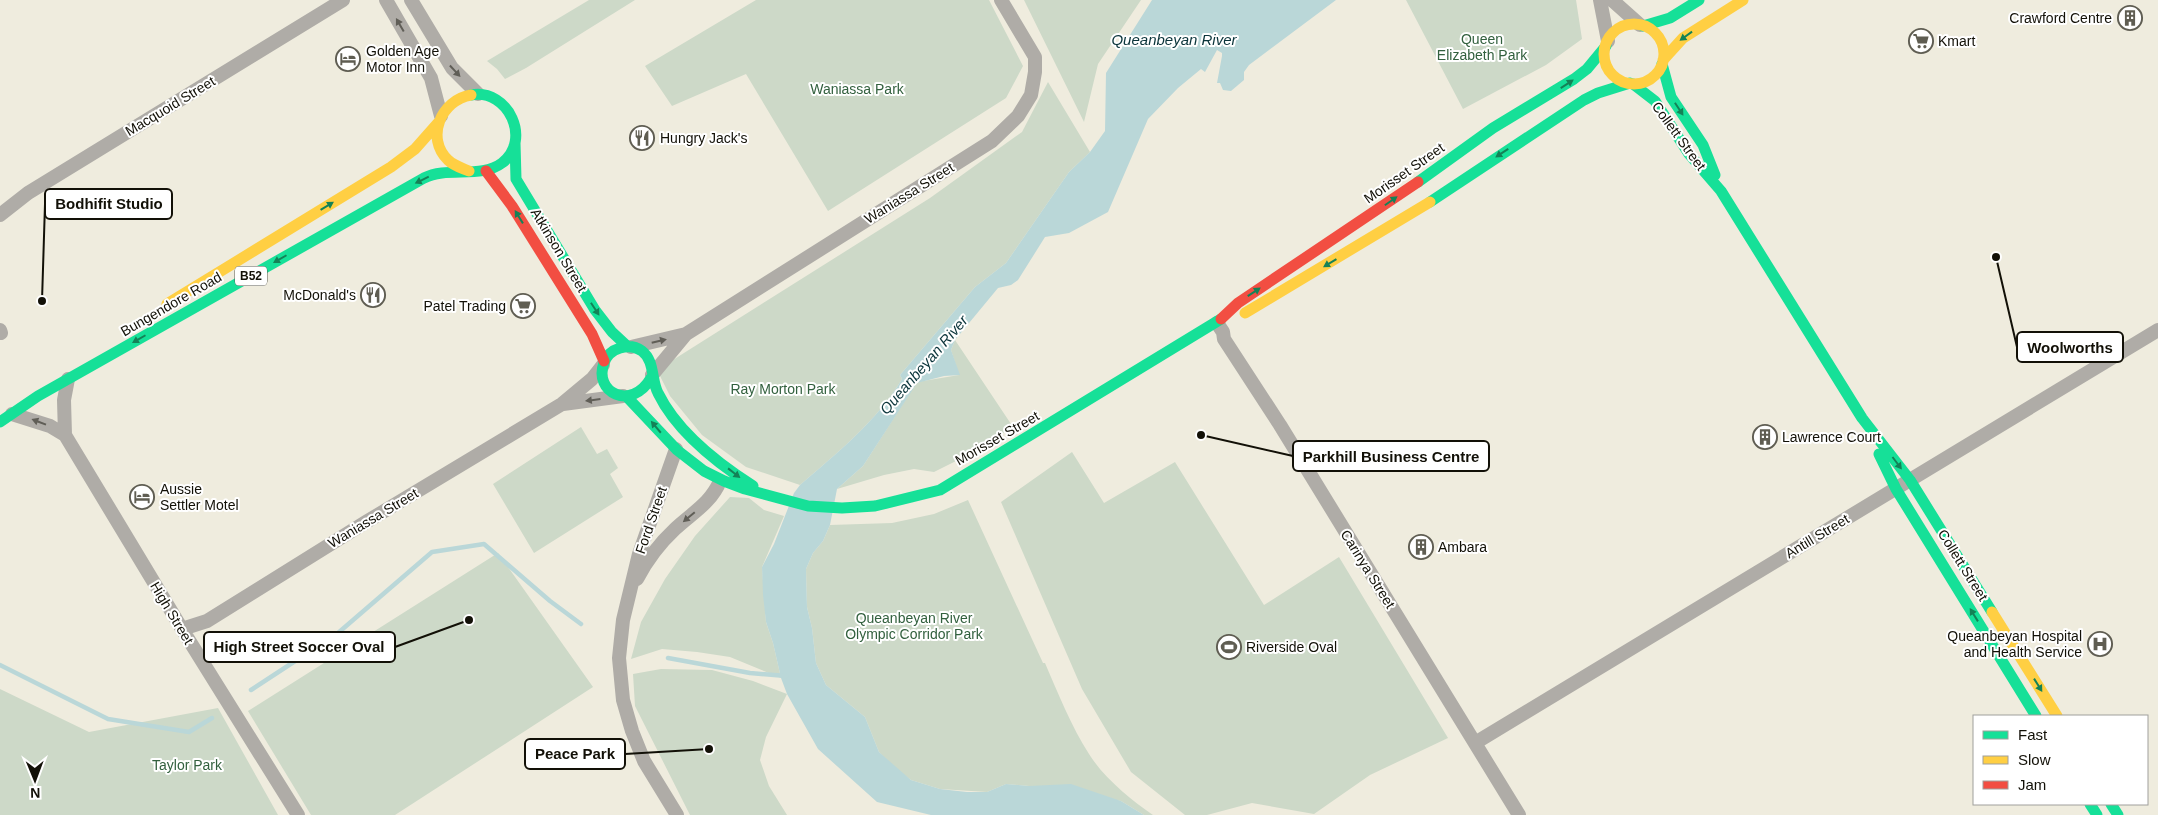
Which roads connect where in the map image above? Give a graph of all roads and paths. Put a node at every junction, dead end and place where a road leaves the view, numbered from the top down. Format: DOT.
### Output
graph roads {
  1 [pos="343,0"];
  2 [pos="386,0"];
  3 [pos="411,0"];
  4 [pos="1002,0"];
  5 [pos="1600,0"];
  6 [pos="1612,0"];
  7 [pos="1699,0"];
  8 [pos="1743,0"];
  9 [pos="1642,26"];
  10 [pos="1607,44"];
  11 [pos="1663,62"];
  12 [pos="1631,84"];
  13 [pos="478,94"];
  14 [pos="440,120"];
  15 [pos="514,143"];
  16 [pos="1440,167"];
  17 [pos="469,171"];
  18 [pos="486,171"];
  19 [pos="1721,191"];
  20 [pos="1419,208"];
  21 [pos="0,215"];
  22 [pos="1371,238"];
  23 [pos="1326,244"];
  24 [pos="157,310"];
  25 [pos="1217,323"];
  26 [pos="2158,330"];
  27 [pos="686,334"];
  28 [pos="629,347"];
  29 [pos="604,363"];
  30 [pos="63,375"];
  31 [pos="652,377"];
  32 [pos="625,397"];
  33 [pos="562,404"];
  34 [pos="6,411"];
  35 [pos="1862,418"];
  36 [pos="0,422"];
  37 [pos="64,435"];
  38 [pos="700,445"];
  39 [pos="676,449"];
  40 [pos="1910,480"];
  41 [pos="720,481"];
  42 [pos="1896,489"];
  43 [pos="770,496"];
  44 [pos="630,593"];
  45 [pos="182,629"];
  46 [pos="2035,715"];
  47 [pos="2056,715"];
  48 [pos="1475,743"];
  49 [pos="298,815"];
  50 [pos="677,815"];
  51 [pos="1519,815"];
  1 -- 21 [label="street, Macquoid Street"];
  14 -- 2 [label="street, one-way"];
  3 -- 13 [label="street, one-way"];
  4 -- 27 [label="street, Waniassa Street"];
  5 -- 10 [label="street"];
  6 -- 9 [label="street"];
  7 -- 9 [label="main road"];
  8 -- 11 [label="main road, one-way"];
  9 -- 10 [label="main road"];
  9 -- 11 [label="main road"];
  10 -- 12 [label="main road"];
  16 -- 10 [label="main road, Morisset Street, one-way"];
  11 -- 12 [label="main road"];
  11 -- 19 [label="main road, Collett Street, one-way"];
  12 -- 19 [label="main road, Collett Street"];
  12 -- 20 [label="main road, Morisset Street, one-way"];
  13 -- 14 [label="main road, B52"];
  13 -- 15 [label="main road"];
  14 -- 17 [label="main road, B52"];
  24 -- 14 [label="main road, Bungendore Road / B52, one-way"];
  15 -- 18 [label="main road"];
  15 -- 28 [label="main road, Atkinson Street, one-way"];
  16 -- 20 [label="main road"];
  23 -- 16 [label="main road, Morisset Street, one-way"];
  17 -- 18 [label="main road, B52"];
  17 -- 30 [label="main road, Bungendore Road / B52, one-way"];
  29 -- 18 [label="main road, Atkinson Street, one-way"];
  19 -- 35 [label="main road, Collett Street"];
  20 -- 22 [label="main road, Morisset Street"];
  22 -- 23 [label="main road"];
  22 -- 25 [label="main road, Morisset Street, one-way"];
  25 -- 23 [label="main road, Morisset Street, one-way"];
  25 -- 43 [label="main road, Morisset Street"];
  25 -- 48 [label="street, Carinya Street"];
  26 -- 40 [label="street, Antill Street"];
  28 -- 27 [label="street, Waniassa Street, one-way"];
  27 -- 31 [label="street, Waniassa Street"];
  28 -- 29 [label="main road"];
  28 -- 31 [label="main road"];
  29 -- 32 [label="main road"];
  29 -- 33 [label="street, Waniassa Street"];
  30 -- 34 [label="main road, Bungendore Road / B52"];
  30 -- 37 [label="street"];
  31 -- 32 [label="main road"];
  31 -- 38 [label="main road"];
  32 -- 33 [label="street, Waniassa Street, one-way"];
  39 -- 32 [label="main road, one-way"];
  33 -- 45 [label="street, Waniassa Street"];
  34 -- 36 [label="main road, Bungendore Road / B52"];
  37 -- 34 [label="street, one-way"];
  35 -- 40 [label="main road, Collett Street, one-way"];
  35 -- 42 [label="main road, Collett Street"];
  37 -- 45 [label="street, High Street"];
  38 -- 41 [label="main road"];
  38 -- 43 [label="main road, Morisset Street, one-way"];
  39 -- 41 [label="main road"];
  39 -- 44 [label="street, Ford Street"];
  40 -- 42 [label="street, Antill Street"];
  40 -- 47 [label="main road, Collett Street, one-way"];
  41 -- 43 [label="main road, Morisset Street"];
  41 -- 44 [label="street, Ford Street, one-way"];
  46 -- 42 [label="main road, Collett Street, one-way"];
  42 -- 48 [label="street, Antill Street"];
  44 -- 50 [label="street, Ford Street"];
  45 -- 49 [label="street, High Street"];
  48 -- 51 [label="street, Carinya Street"];
}
